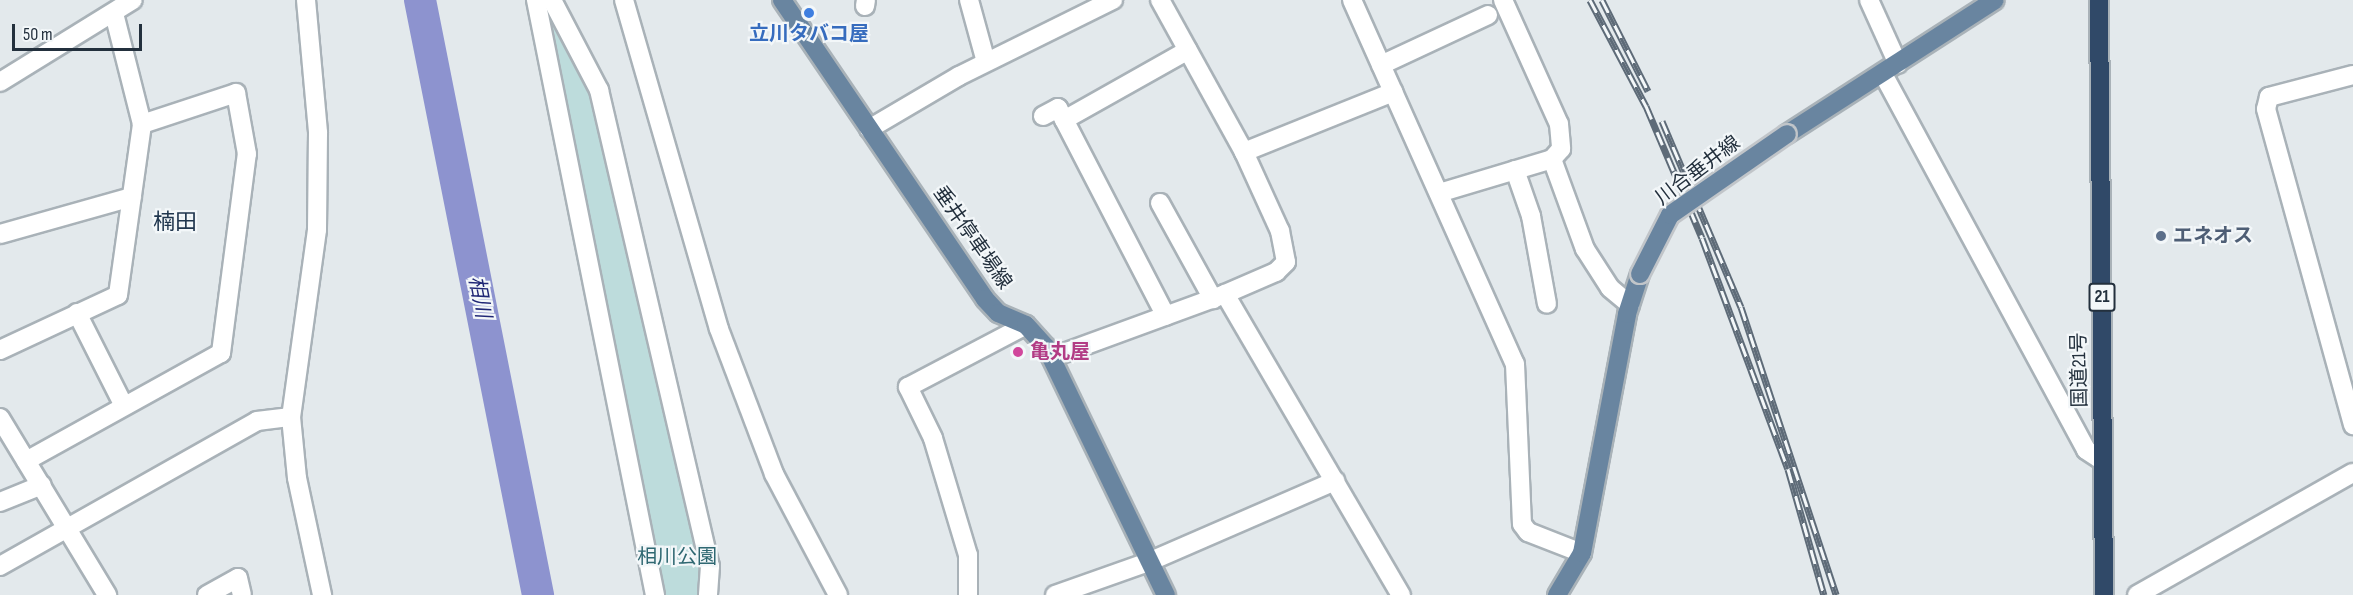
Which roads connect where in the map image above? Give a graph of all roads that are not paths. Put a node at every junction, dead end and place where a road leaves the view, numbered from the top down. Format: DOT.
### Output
graph roads {
  1 [pos="133,0"];
  2 [pos="306,0"];
  3 [pos="536,0"];
  4 [pos="552,0"];
  5 [pos="624,0"];
  6 [pos="782,0"];
  7 [pos="969,0"];
  8 [pos="1113,0"];
  9 [pos="1160,0"];
  10 [pos="1352,0"];
  11 [pos="1503,0"];
  12 [pos="1869,0"];
  13 [pos="1995,0"];
  14 [pos="2099,0"];
  15 [pos="114,13"];
  16 [pos="1488,15"];
  17 [pos="1188,50"];
  18 [pos="986,62"];
  19 [pos="1898,64"];
  20 [pos="1381,65"];
  21 [pos="1882,74"];
  22 [pos="2353,75"];
  23 [pos="0,82"];
  24 [pos="1393,92"];
  25 [pos="1043,116"];
  26 [pos="1064,120"];
  27 [pos="142,124"];
  28 [pos="869,129"];
  29 [pos="1244,152"];
  30 [pos="1552,159"];
  31 [pos="1515,170"];
  32 [pos="1439,194"];
  33 [pos="132,197"];
  34 [pos="1160,203"];
  35 [pos="0,234"];
  36 [pos="1219,296"];
  37 [pos="1547,304"];
  38 [pos="1630,305"];
  39 [pos="77,313"];
  40 [pos="1166,316"];
  41 [pos="1026,325"];
  42 [pos="0,350"];
  43 [pos="1053,357"];
  44 [pos="123,404"];
  45 [pos="291,417"];
  46 [pos="0,418"];
  47 [pos="2353,425"];
  48 [pos="26,461"];
  49 [pos="2103,461"];
  50 [pos="2353,473"];
  51 [pos="1335,481"];
  52 [pos="42,485"];
  53 [pos="0,502"];
  54 [pos="68,527"];
  55 [pos="1582,553"];
  56 [pos="1151,561"];
  57 [pos="0,566"];
  58 [pos="107,595"];
  59 [pos="207,595"];
  60 [pos="242,595"];
  61 [pos="322,595"];
  62 [pos="655,595"];
  63 [pos="708,595"];
  64 [pos="838,595"];
  65 [pos="968,595"];
  66 [pos="1054,595"];
  67 [pos="1166,595"];
  68 [pos="1401,595"];
  69 [pos="1557,595"];
  70 [pos="2104,595"];
  71 [pos="2137,595"];
  1 -- 15 [label="street"];
  2 -- 45 [label="street"];
  3 -- 62 [label="street"];
  4 -- 63 [label="street"];
  5 -- 64 [label="street"];
  6 -- 28 [label="main road, 垂井停車場線"];
  7 -- 18 [label="street"];
  8 -- 18 [label="street"];
  9 -- 17 [label="street"];
  10 -- 20 [label="street"];
  11 -- 30 [label="street"];
  12 -- 19 [label="street"];
  13 -- 19 [label="main road, 川合垂井線"];
  14 -- 49 [label="highway, 国道21号 / 21"];
  15 -- 23 [label="street"];
  15 -- 27 [label="street"];
  16 -- 20 [label="street"];
  17 -- 26 [label="street"];
  17 -- 29 [label="street"];
  18 -- 28 [label="street"];
  19 -- 21 [label="main road, 川合垂井線"];
  20 -- 24 [label="street"];
  21 -- 38 [label="main road, 川合垂井線, bridge"];
  21 -- 49 [label="street"];
  22 -- 47 [label="street"];
  24 -- 29 [label="street"];
  24 -- 32 [label="street"];
  25 -- 26 [label="street"];
  26 -- 40 [label="street"];
  27 -- 33 [label="street"];
  27 -- 44 [label="street"];
  28 -- 41 [label="main road, 垂井停車場線"];
  29 -- 36 [label="street"];
  30 -- 31 [label="street"];
  30 -- 38 [label="street"];
  31 -- 32 [label="street"];
  31 -- 37 [label="street"];
  32 -- 55 [label="street"];
  33 -- 35 [label="street"];
  33 -- 39 [label="street"];
  34 -- 36 [label="street"];
  36 -- 40 [label="street"];
  36 -- 51 [label="street"];
  38 -- 55 [label="main road, 川合垂井線"];
  39 -- 42 [label="street"];
  39 -- 44 [label="street"];
  40 -- 43 [label="street"];
  41 -- 43 [label="main road, 垂井停車場線"];
  41 -- 65 [label="street"];
  43 -- 56 [label="main road, 垂井停車場線"];
  44 -- 48 [label="street"];
  45 -- 54 [label="street"];
  45 -- 61 [label="street"];
  46 -- 48 [label="street"];
  48 -- 52 [label="street"];
  49 -- 70 [label="highway, 国道21号 / 21"];
  50 -- 71 [label="street"];
  51 -- 56 [label="street"];
  51 -- 68 [label="street"];
  52 -- 53 [label="street"];
  52 -- 54 [label="street"];
  54 -- 57 [label="street"];
  54 -- 58 [label="street"];
  55 -- 69 [label="main road, 川合垂井線"];
  56 -- 66 [label="street"];
  56 -- 67 [label="main road, 垂井停車場線"];
  59 -- 60 [label="street"];
}
